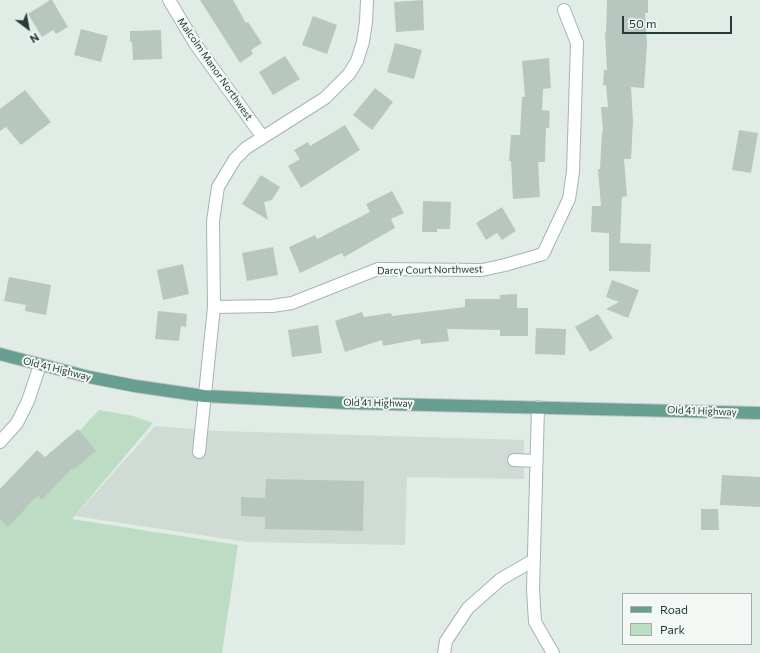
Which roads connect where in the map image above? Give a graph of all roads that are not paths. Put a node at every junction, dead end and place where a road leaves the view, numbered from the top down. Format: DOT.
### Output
graph roads {
  1 [pos="169,0"];
  2 [pos="367,0"];
  3 [pos="564,10"];
  4 [pos="262,136"];
  5 [pos="214,307"];
  6 [pos="0,354"];
  7 [pos="40,365"];
  8 [pos="204,396"];
  9 [pos="538,407"];
  10 [pos="760,413"];
  11 [pos="0,442"];
  12 [pos="199,452"];
  13 [pos="514,460"];
  14 [pos="536,461"];
  15 [pos="534,560"];
  16 [pos="444,653"];
  17 [pos="552,653"];
  1 -- 4 [label="street, Malcolm Manor Northwest"];
  2 -- 4 [label="street"];
  3 -- 5 [label="street, Darcy Court Northwest"];
  4 -- 5 [label="street"];
  5 -- 8 [label="street"];
  6 -- 7 [label="main road, Old 41 Highway"];
  7 -- 8 [label="main road, Old 41 Highway"];
  7 -- 11 [label="street"];
  8 -- 9 [label="main road, Old 41 Highway"];
  8 -- 12 [label="street"];
  9 -- 10 [label="main road, Old 41 Highway"];
  9 -- 14 [label="street"];
  13 -- 14 [label="street"];
  14 -- 15 [label="street"];
  15 -- 16 [label="street"];
  15 -- 17 [label="street"];
}
